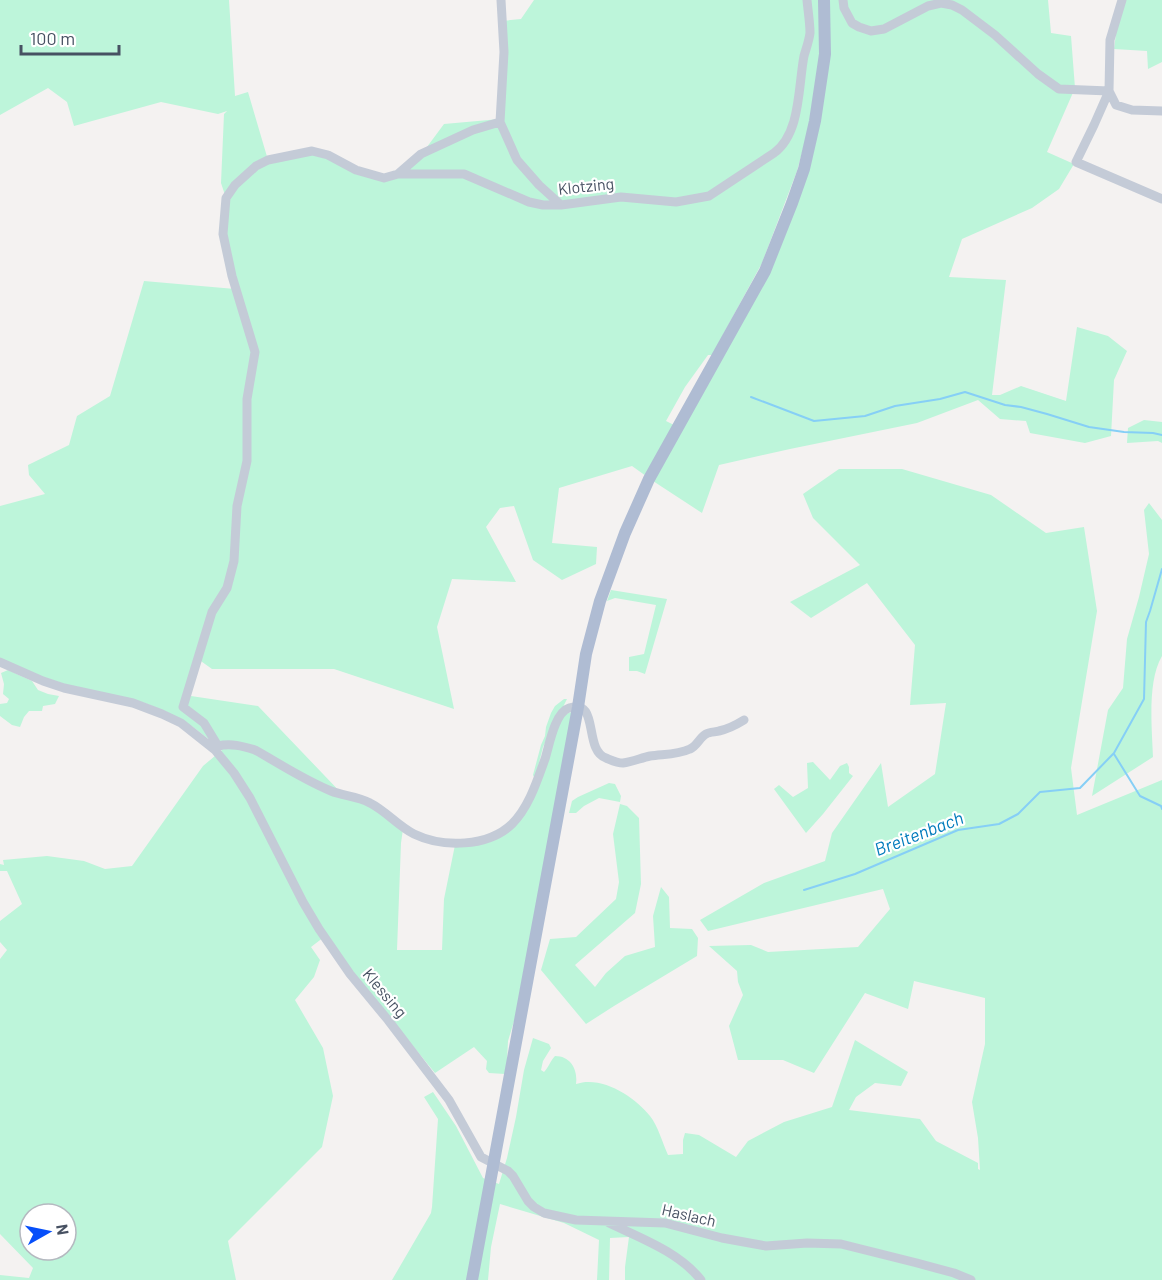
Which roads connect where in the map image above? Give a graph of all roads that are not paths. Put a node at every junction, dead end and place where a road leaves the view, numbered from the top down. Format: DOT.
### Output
graph roads {
  1 [pos="501,0"];
  2 [pos="807,0"];
  3 [pos="824,0"];
  4 [pos="843,0"];
  5 [pos="1122,0"];
  6 [pos="1109,91"];
  7 [pos="1162,111"];
  8 [pos="500,122"];
  9 [pos="398,174"];
  10 [pos="1162,199"];
  11 [pos="561,205"];
  12 [pos="0,662"];
  13 [pos="578,707"];
  14 [pos="744,720"];
  15 [pos="216,748"];
  16 [pos="430,1073"];
  17 [pos="492,1164"];
  18 [pos="606,1222"];
  19 [pos="472,1280"];
  20 [pos="701,1280"];
  21 [pos="971,1280"];
  1 -- 8 [label="street"];
  2 -- 11 [label="street, Klotzing"];
  3 -- 13 [label="main road"];
  4 -- 6 [label="street"];
  5 -- 6 [label="street"];
  6 -- 7 [label="street"];
  6 -- 10 [label="street"];
  8 -- 9 [label="street"];
  8 -- 11 [label="street"];
  9 -- 11 [label="street, Klotzing"];
  9 -- 15 [label="street, Klotzing"];
  12 -- 15 [label="street"];
  13 -- 14 [label="street"];
  13 -- 15 [label="street"];
  13 -- 17 [label="main road"];
  15 -- 16 [label="street, Klessing"];
  16 -- 17 [label="street, Haslach"];
  17 -- 18 [label="street, Haslach"];
  17 -- 19 [label="main road"];
  18 -- 20 [label="street"];
  18 -- 21 [label="street, Haslach"];
}
